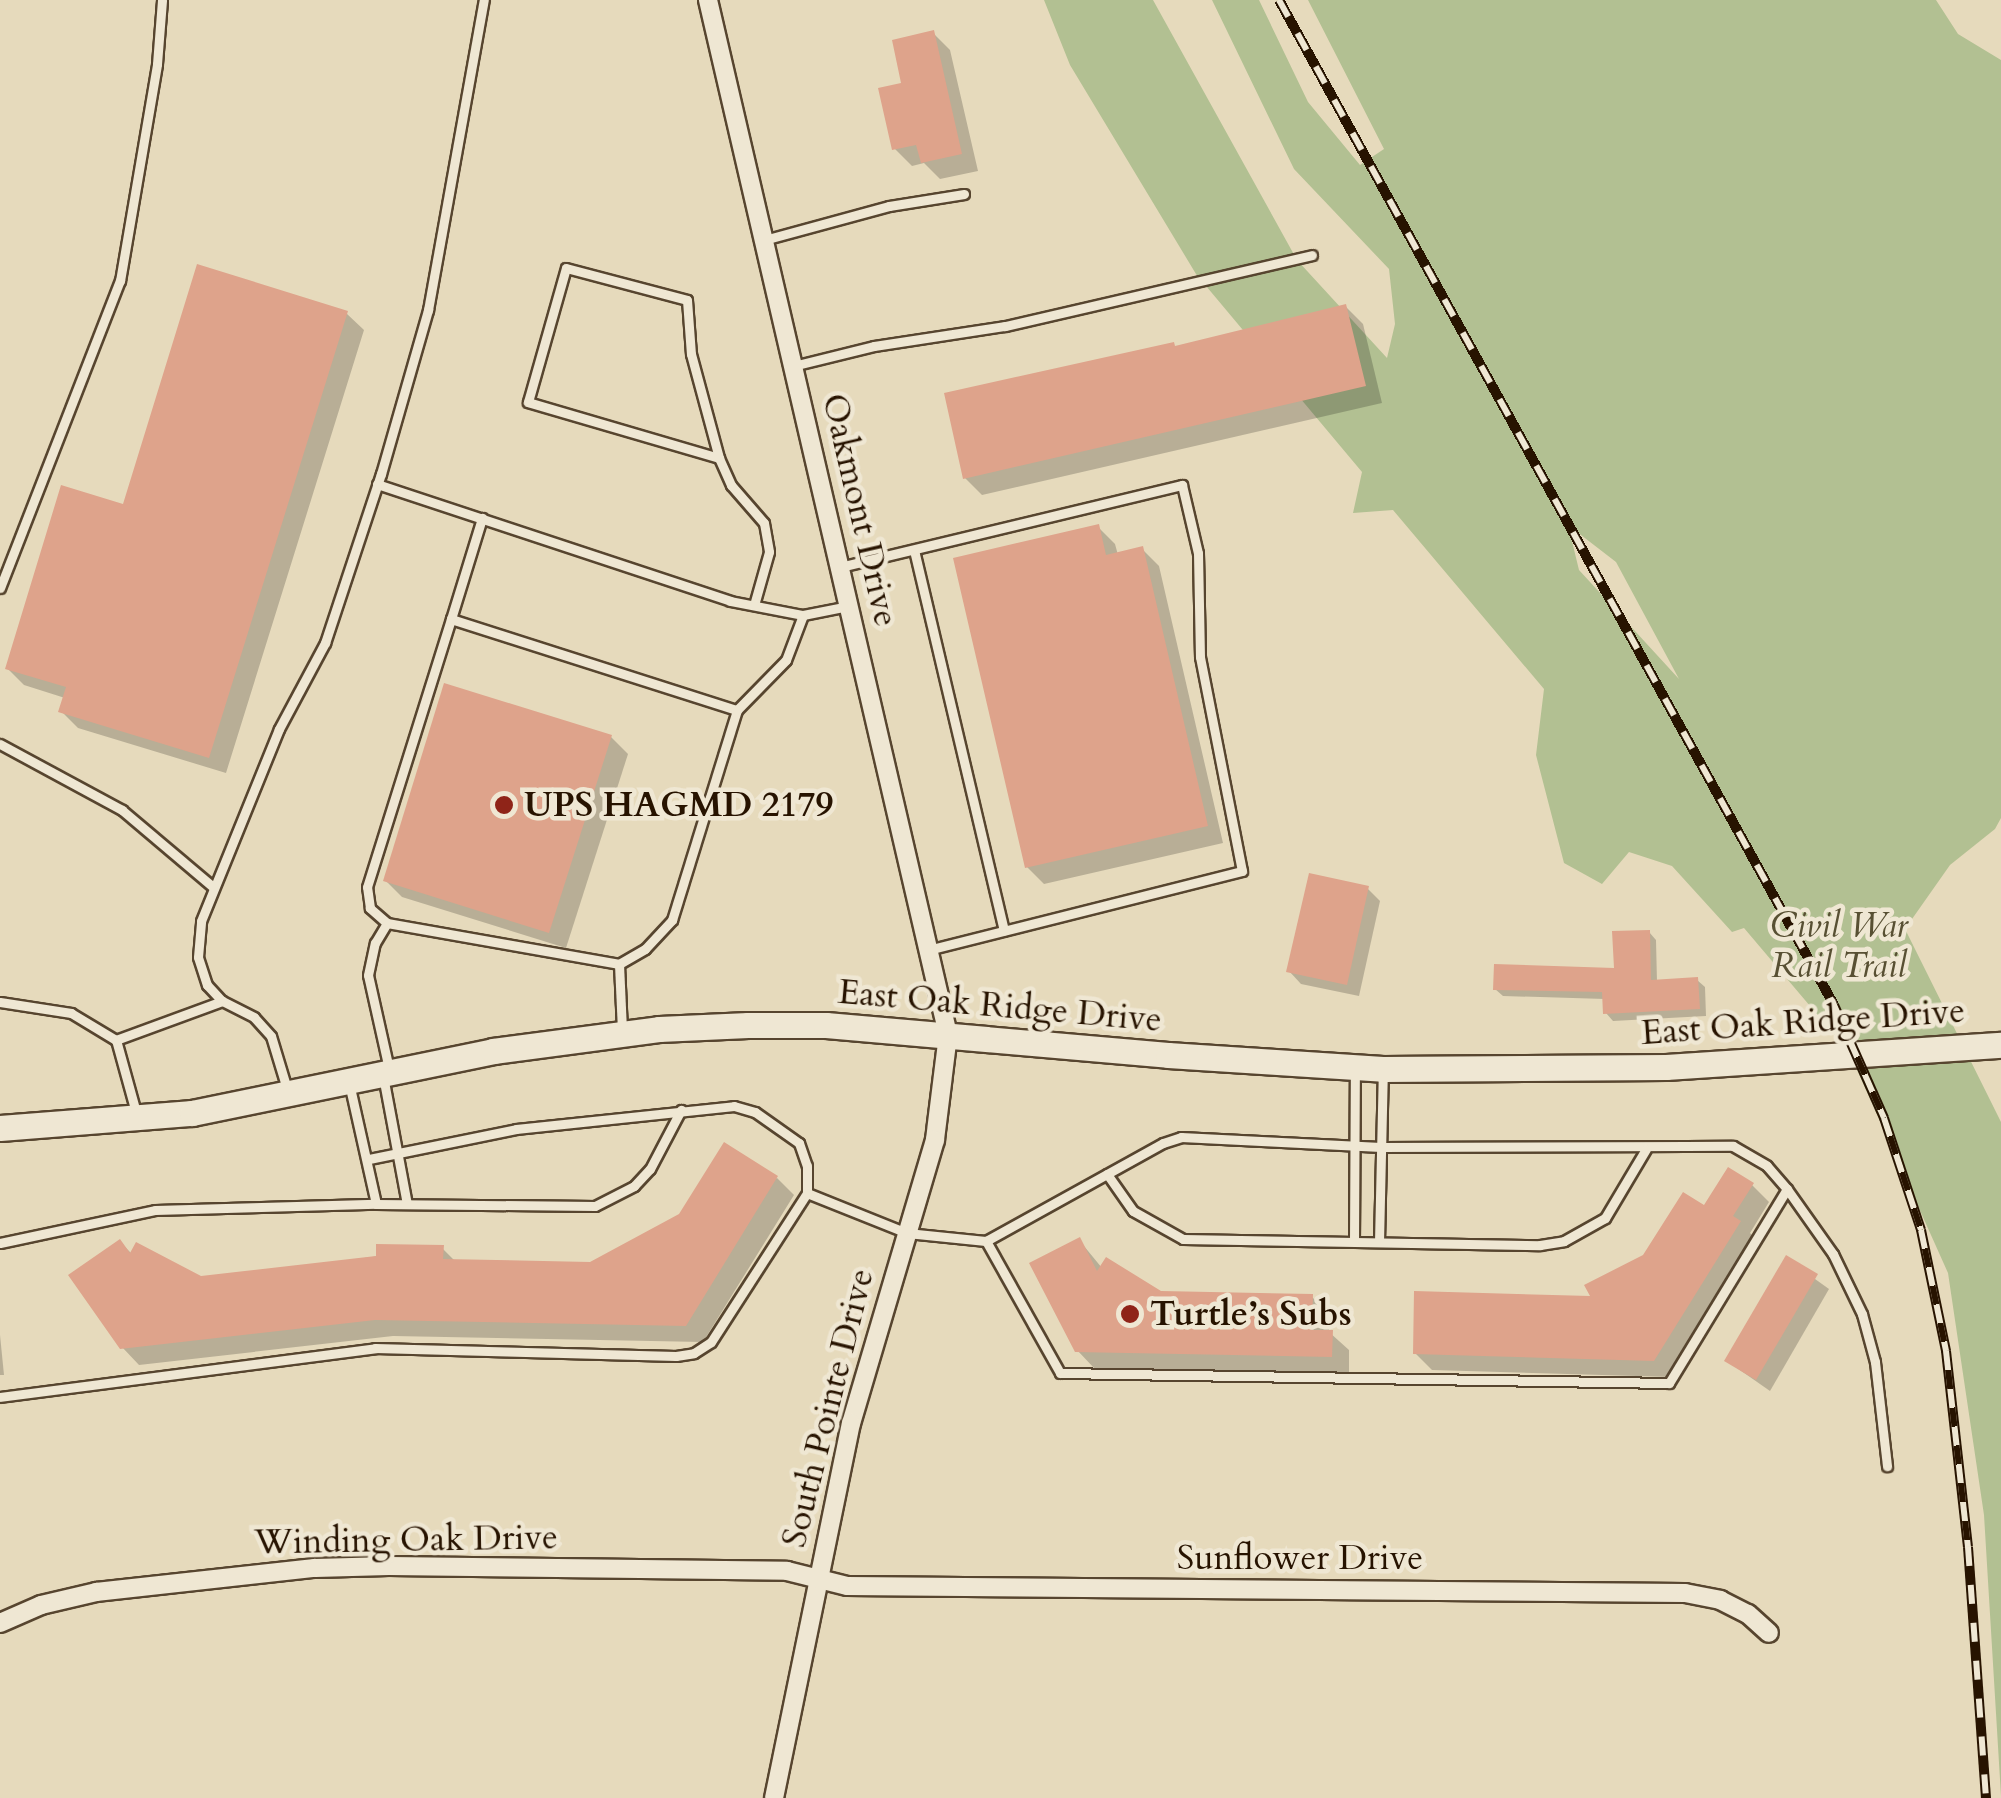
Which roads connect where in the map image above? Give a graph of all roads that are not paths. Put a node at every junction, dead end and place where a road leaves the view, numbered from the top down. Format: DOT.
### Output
graph roads {
  1 [pos="162,0"];
  2 [pos="484,0"];
  3 [pos="708,0"];
  4 [pos="964,194"];
  5 [pos="764,240"];
  6 [pos="1312,255"];
  7 [pos="793,366"];
  8 [pos="719,458"];
  9 [pos="378,484"];
  10 [pos="482,518"];
  11 [pos="914,550"];
  12 [pos="840,567"];
  13 [pos="0,588"];
  14 [pos="754,605"];
  15 [pos="848,606"];
  16 [pos="803,615"];
  17 [pos="451,619"];
  18 [pos="737,710"];
  19 [pos="0,744"];
  20 [pos="212,887"];
  21 [pos="387,923"];
  22 [pos="1004,931"];
  23 [pos="928,950"];
  24 [pos="619,964"];
  25 [pos="222,1001"];
  26 [pos="0,1002"];
  27 [pos="622,1033"];
  28 [pos="948,1035"];
  29 [pos="116,1040"];
  30 [pos="2001,1045"];
  31 [pos="1356,1068"];
  32 [pos="1383,1069"];
  33 [pos="386,1075"];
  34 [pos="348,1084"];
  35 [pos="288,1096"];
  36 [pos="681,1110"];
  37 [pos="138,1118"];
  38 [pos="0,1128"];
  39 [pos="1355,1147"];
  40 [pos="1381,1147"];
  41 [pos="1646,1149"];
  42 [pos="398,1154"];
  43 [pos="369,1160"];
  44 [pos="1107,1174"];
  45 [pos="1787,1189"];
  46 [pos="806,1193"];
  47 [pos="376,1204"];
  48 [pos="407,1204"];
  49 [pos="907,1233"];
  50 [pos="986,1241"];
  51 [pos="1354,1241"];
  52 [pos="1379,1242"];
  53 [pos="0,1243"];
  54 [pos="0,1396"];
  55 [pos="1887,1466"];
  56 [pos="820,1579"];
  57 [pos="1,1619"];
  58 [pos="1769,1634"];
  59 [pos="774,1798"];
  1 -- 13 [label="lane"];
  2 -- 9 [label="lane"];
  3 -- 5 [label="street, Oakmont Drive"];
  4 -- 5 [label="lane"];
  5 -- 7 [label="street, Oakmont Drive"];
  6 -- 7 [label="lane"];
  7 -- 12 [label="street, Oakmont Drive"];
  8 -- 8 [label="lane"];
  8 -- 14 [label="lane"];
  9 -- 10 [label="lane"];
  9 -- 20 [label="lane"];
  10 -- 14 [label="lane"];
  10 -- 17 [label="lane"];
  11 -- 12 [label="lane"];
  11 -- 22 [label="lane"];
  11 -- 22 [label="lane"];
  12 -- 15 [label="street, Oakmont Drive"];
  14 -- 16 [label="lane"];
  15 -- 16 [label="lane"];
  15 -- 23 [label="street, Oakmont Drive"];
  16 -- 18 [label="lane"];
  17 -- 18 [label="lane"];
  17 -- 21 [label="lane"];
  18 -- 24 [label="lane"];
  19 -- 20 [label="lane"];
  20 -- 25 [label="lane"];
  21 -- 24 [label="lane"];
  21 -- 33 [label="lane"];
  22 -- 23 [label="lane"];
  23 -- 28 [label="street, Oakmont Drive"];
  24 -- 27 [label="lane"];
  25 -- 29 [label="lane"];
  25 -- 35 [label="lane"];
  26 -- 29 [label="lane"];
  27 -- 28 [label="main road, East Oak Ridge Drive"];
  27 -- 33 [label="main road, East Oak Ridge Drive"];
  28 -- 31 [label="main road, East Oak Ridge Drive"];
  28 -- 49 [label="street, South Pointe Drive"];
  29 -- 37 [label="lane"];
  30 -- 32 [label="main road, East Oak Ridge Drive"];
  31 -- 32 [label="main road, East Oak Ridge Drive"];
  31 -- 39 [label="lane"];
  32 -- 40 [label="lane"];
  33 -- 34 [label="main road, East Oak Ridge Drive"];
  33 -- 42 [label="lane"];
  34 -- 35 [label="main road, East Oak Ridge Drive"];
  34 -- 43 [label="lane"];
  35 -- 37 [label="main road, East Oak Ridge Drive"];
  36 -- 42 [label="lane"];
  36 -- 46 [label="lane"];
  36 -- 48 [label="lane"];
  37 -- 38 [label="main road, East Oak Ridge Drive"];
  39 -- 40 [label="lane"];
  39 -- 44 [label="lane"];
  39 -- 51 [label="lane"];
  40 -- 41 [label="lane"];
  40 -- 52 [label="lane"];
  41 -- 45 [label="lane"];
  41 -- 52 [label="lane"];
  42 -- 43 [label="lane"];
  42 -- 48 [label="lane"];
  43 -- 47 [label="lane"];
  44 -- 50 [label="lane"];
  44 -- 51 [label="lane"];
  45 -- 50 [label="lane"];
  45 -- 55 [label="lane"];
  46 -- 49 [label="lane"];
  46 -- 54 [label="lane"];
  47 -- 48 [label="lane"];
  47 -- 53 [label="lane"];
  49 -- 50 [label="lane"];
  49 -- 56 [label="street, South Pointe Drive"];
  51 -- 52 [label="lane"];
  56 -- 57 [label="street, Winding Oak Drive"];
  56 -- 58 [label="street, Sunflower Drive"];
  56 -- 59 [label="street, South Pointe Drive"];
}
